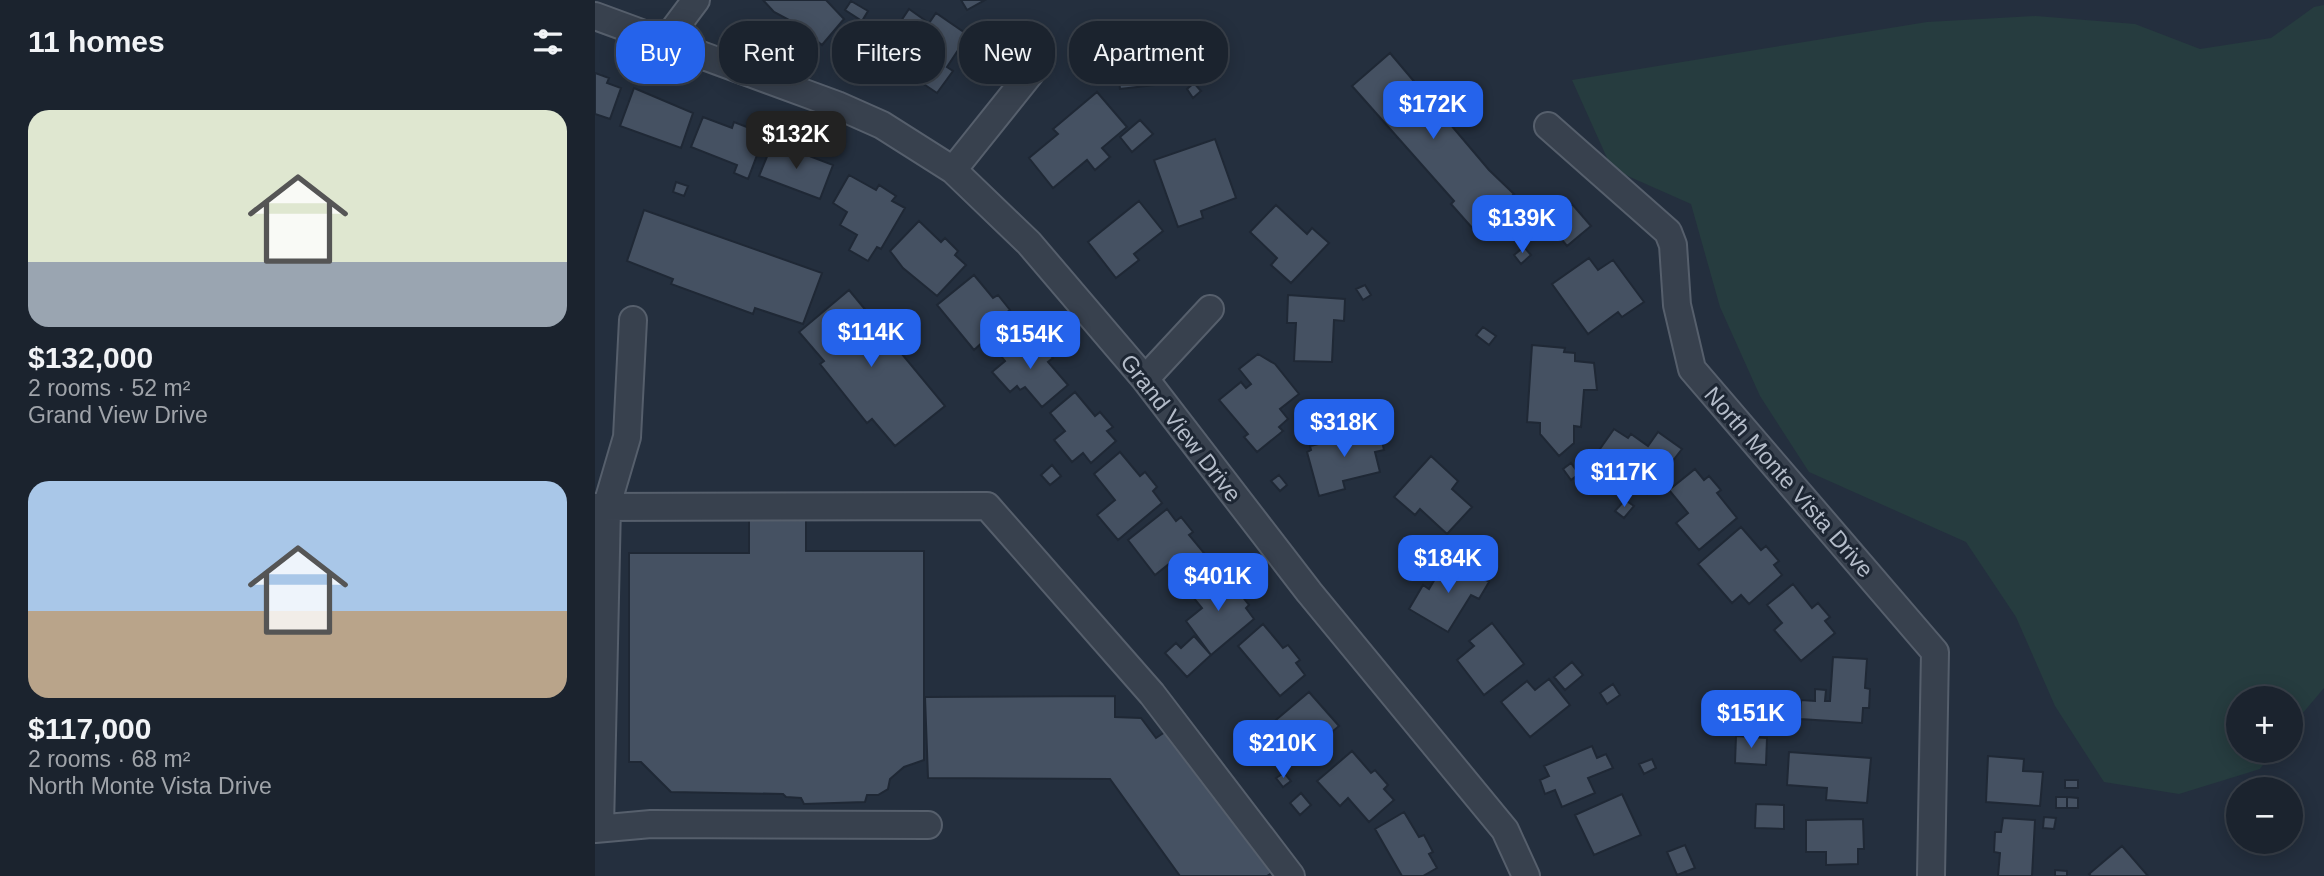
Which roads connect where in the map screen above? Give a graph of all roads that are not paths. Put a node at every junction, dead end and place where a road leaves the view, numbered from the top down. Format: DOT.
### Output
graph roads {
  1 [pos="696,0"];
  2 [pos="595,16"];
  3 [pos="680,21"];
  4 [pos="616,23"];
  5 [pos="705,55"];
  6 [pos="1022,84"];
  7 [pos="1548,127"];
  8 [pos="953,170"];
  9 [pos="1210,309"];
  10 [pos="633,320"];
  11 [pos="1145,379"];
  12 [pos="601,506"];
  13 [pos="928,825"];
  14 [pos="598,828"];
  15 [pos="1290,876"];
  16 [pos="1526,876"];
  17 [pos="1931,876"];
  1 -- 3 [label="street"];
  2 -- 4 [label="street, Grand View Drive"];
  5 -- 8 [label="street, Grand View Drive"];
  6 -- 8 [label="street"];
  7 -- 17 [label="street, North Monte Vista Drive"];
  8 -- 11 [label="street, Grand View Drive"];
  9 -- 11 [label="street"];
  10 -- 12 [label="street"];
  11 -- 16 [label="street, Grand View Drive"];
  12 -- 14 [label="street"];
  12 -- 15 [label="street"];
  13 -- 14 [label="street"];
}
